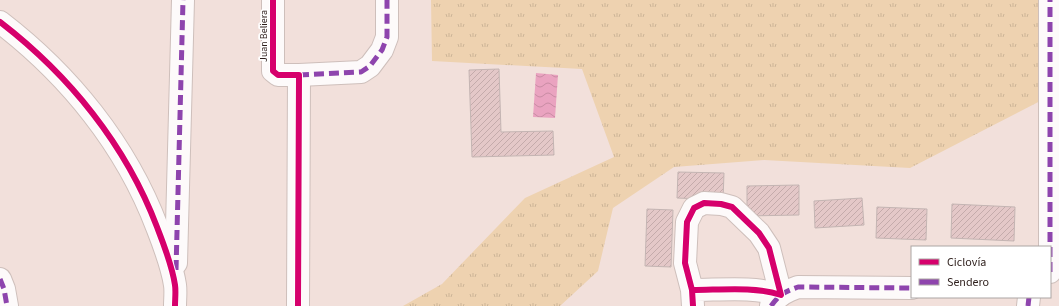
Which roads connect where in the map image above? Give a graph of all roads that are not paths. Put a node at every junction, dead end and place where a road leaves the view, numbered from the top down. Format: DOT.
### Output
graph roads {
  1 [pos="182,0"];
  2 [pos="273,0"];
  3 [pos="387,0"];
  4 [pos="1050,0"];
  5 [pos="0,22"];
  6 [pos="299,75"];
  7 [pos="1050,246"];
  8 [pos="0,279"];
  9 [pos="911,288"];
  10 [pos="175,296"];
  11 [pos="693,298"];
  12 [pos="776,300"];
  13 [pos="7,306"];
  14 [pos="298,306"];
  1 -- 10 [label="street"];
  2 -- 6 [label="street, Juan Beliera"];
  3 -- 6 [label="street"];
  4 -- 7 [label="street"];
  5 -- 10 [label="street"];
  6 -- 14 [label="street"];
  8 -- 13 [label="street"];
  9 -- 12 [label="street"];
  11 -- 12 [label="street"];
  11 -- 12 [label="street"];
}
